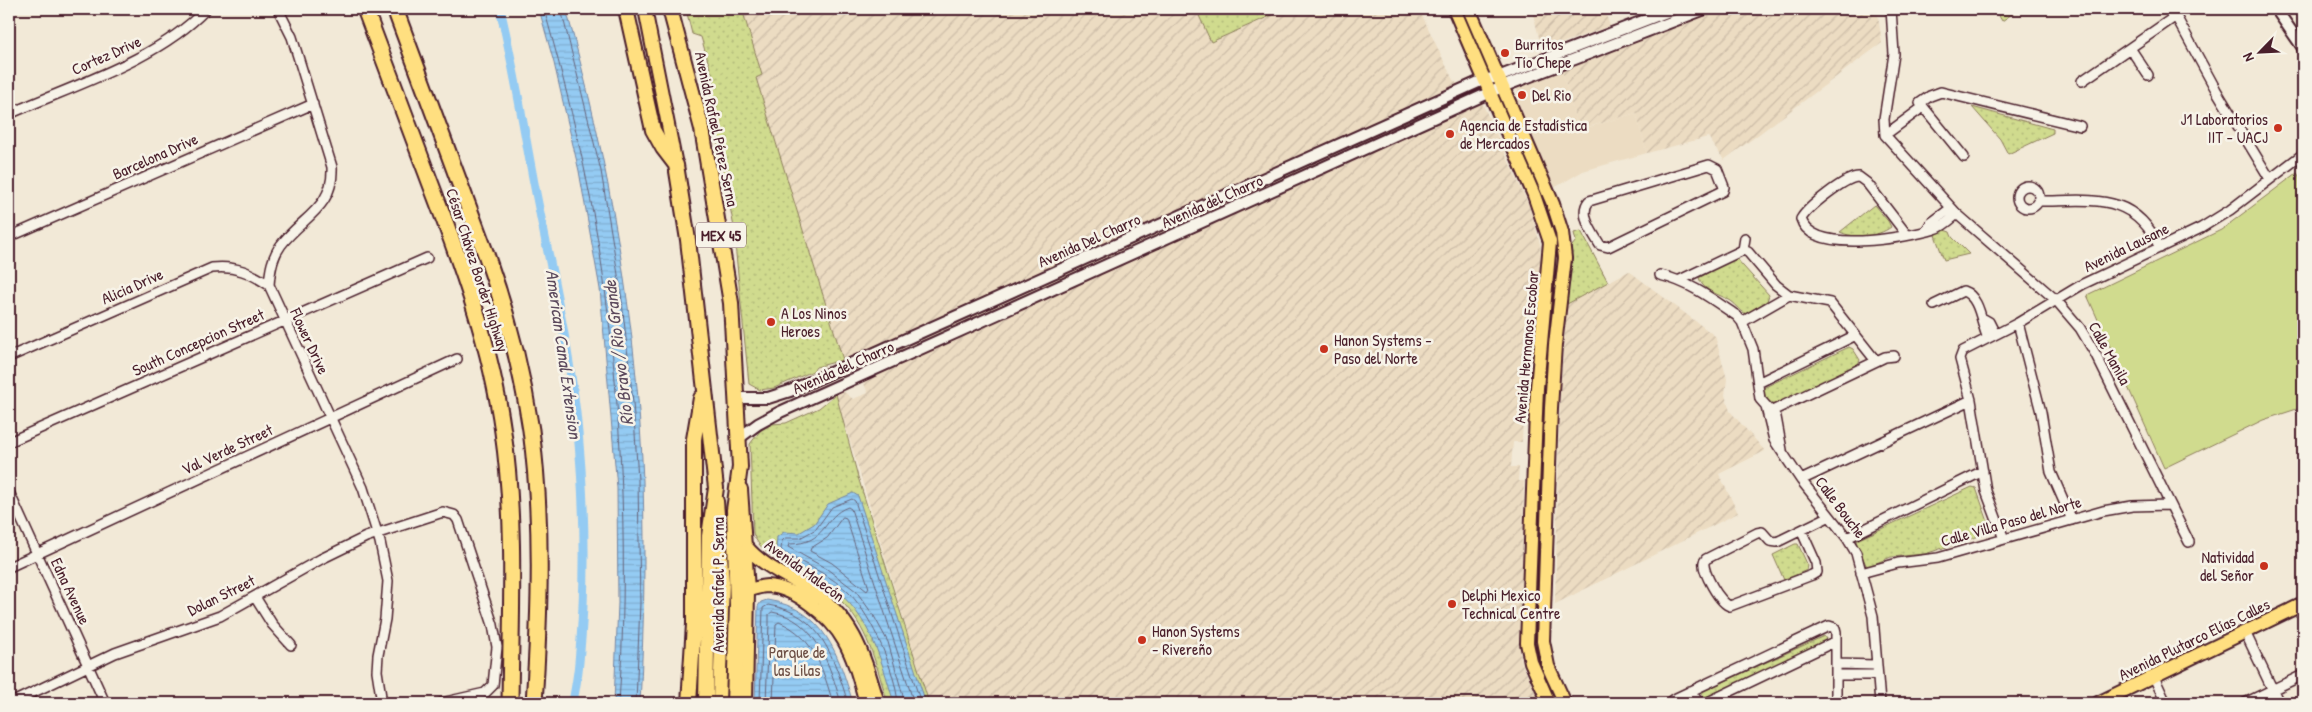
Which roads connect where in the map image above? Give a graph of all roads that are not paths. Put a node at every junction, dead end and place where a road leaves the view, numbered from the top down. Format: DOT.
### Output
graph roads {
  1 [pos="206,9"];
  2 [pos="278,9"];
  3 [pos="365,9"];
  4 [pos="395,9"];
  5 [pos="626,9"];
  6 [pos="645,9"];
  7 [pos="670,9"];
  8 [pos="1454,9"];
  9 [pos="1469,9"];
  10 [pos="1674,9"];
  11 [pos="1706,9"];
  12 [pos="1891,9"];
  13 [pos="2276,9"];
  14 [pos="2174,13"];
  15 [pos="2130,48"];
  16 [pos="2303,48"];
  17 [pos="2148,75"];
  18 [pos="1483,80"];
  19 [pos="2082,81"];
  20 [pos="1500,82"];
  21 [pos="1489,93"];
  22 [pos="1433,102"];
  23 [pos="313,104"];
  24 [pos="1922,105"];
  25 [pos="9,114"];
  26 [pos="1439,115"];
  27 [pos="2080,126"];
  28 [pos="1885,133"];
  29 [pos="1525,138"];
  30 [pos="1512,144"];
  31 [pos="2303,154"];
  32 [pos="1964,158"];
  33 [pos="676,165"];
  34 [pos="2270,179"];
  35 [pos="1722,192"];
  36 [pos="2039,201"];
  37 [pos="1954,211"];
  38 [pos="1907,235"];
  39 [pos="9,236"];
  40 [pos="1745,238"];
  41 [pos="2160,248"];
  42 [pos="1742,250"];
  43 [pos="427,258"];
  44 [pos="1660,275"];
  45 [pos="1680,280"];
  46 [pos="269,285"];
  47 [pos="1789,295"];
  48 [pos="2056,300"];
  49 [pos="1934,305"];
  50 [pos="284,321"];
  51 [pos="1742,322"];
  52 [pos="2018,323"];
  53 [pos="1854,336"];
  54 [pos="1991,336"];
  55 [pos="1894,356"];
  56 [pos="9,357"];
  57 [pos="458,359"];
  58 [pos="1876,361"];
  59 [pos="704,383"];
  60 [pos="1758,383"];
  61 [pos="738,398"];
  62 [pos="1971,400"];
  63 [pos="1769,411"];
  64 [pos="329,419"];
  65 [pos="739,438"];
  66 [pos="9,442"];
  67 [pos="740,467"];
  68 [pos="1983,471"];
  69 [pos="1801,480"];
  70 [pos="716,488"];
  71 [pos="9,492"];
  72 [pos="2169,504"];
  73 [pos="1828,517"];
  74 [pos="2072,520"];
  75 [pos="377,532"];
  76 [pos="1802,532"];
  77 [pos="1847,538"];
  78 [pos="2004,538"];
  79 [pos="2189,542"];
  80 [pos="746,546"];
  81 [pos="36,554"];
  82 [pos="9,567"];
  83 [pos="1531,573"];
  84 [pos="1861,573"];
  85 [pos="748,590"];
  86 [pos="255,597"];
  87 [pos="2303,604"];
  88 [pos="2245,632"];
  89 [pos="1836,641"];
  90 [pos="290,645"];
  91 [pos="1836,664"];
  92 [pos="89,666"];
  93 [pos="1548,666"];
  94 [pos="1876,670"];
  95 [pos="1836,675"];
  96 [pos="2303,675"];
  97 [pos="2154,677"];
  98 [pos="2272,690"];
  99 [pos="1690,691"];
  100 [pos="1672,700"];
  101 [pos="12,703"];
  102 [pos="105,703"];
  103 [pos="382,703"];
  104 [pos="441,703"];
  105 [pos="510,703"];
  106 [pos="534,703"];
  107 [pos="689,703"];
  108 [pos="706,703"];
  109 [pos="719,703"];
  110 [pos="734,703"];
  111 [pos="746,703"];
  112 [pos="866,703"];
  113 [pos="878,703"];
  114 [pos="1549,703"];
  115 [pos="1565,703"];
  116 [pos="1699,703"];
  117 [pos="1706,703"];
  118 [pos="1836,703"];
  119 [pos="1880,703"];
  120 [pos="2098,703"];
  121 [pos="2166,703"];
  122 [pos="2245,703"];
  123 [pos="2279,703"];
  1 -- 25 [label="street, Cortez Drive"];
  2 -- 23 [label="street"];
  3 -- 105 [label="highway, César Chávez Border Highway"];
  4 -- 106 [label="highway, César Chávez Border Highway"];
  5 -- 33 [label="highway"];
  6 -- 33 [label="main road, MEX 45"];
  7 -- 61 [label="highway, Avenida Rafael Pérez Serna / MEX 45"];
  8 -- 18 [label="main road, Avenida Hermanos Escobar"];
  9 -- 20 [label="main road, Avenida Hermanos Escobar"];
  10 -- 20 [label="street, Avenida Del Charro"];
  11 -- 20 [label="street, Avenida del Charro"];
  12 -- 28 [label="street"];
  13 -- 16 [label="street"];
  14 -- 15 [label="street"];
  14 -- 34 [label="street"];
  15 -- 17 [label="street"];
  15 -- 19 [label="street"];
  18 -- 20 [label="street, Avenida Del Charro"];
  18 -- 21 [label="main road, Avenida Hermanos Escobar"];
  18 -- 22 [label="street, Avenida Del Charro"];
  20 -- 21 [label="street, Avenida del Charro"];
  20 -- 29 [label="main road, Avenida Hermanos Escobar"];
  21 -- 26 [label="street, Avenida del Charro"];
  21 -- 30 [label="main road, Avenida Hermanos Escobar"];
  22 -- 26 [label="street"];
  22 -- 61 [label="street, Avenida Del Charro"];
  23 -- 39 [label="street, Barcelona Drive"];
  23 -- 46 [label="street"];
  24 -- 27 [label="street"];
  24 -- 28 [label="street"];
  24 -- 32 [label="street"];
  26 -- 65 [label="street, Avenida del Charro"];
  28 -- 37 [label="street, Calle Manila"];
  29 -- 30 [label="main road"];
  29 -- 93 [label="main road, Avenida Hermanos Escobar"];
  30 -- 83 [label="main road, Avenida Hermanos Escobar"];
  31 -- 34 [label="street, Avenida Lausane"];
  33 -- 59 [label="highway, MEX 45"];
  34 -- 41 [label="street, Avenida Lausane"];
  35 -- 35 [label="street"];
  36 -- 41 [label="street"];
  37 -- 38 [label="street"];
  37 -- 48 [label="street, Calle Manila"];
  38 -- 38 [label="street"];
  40 -- 42 [label="street"];
  41 -- 48 [label="street, Avenida Lausane"];
  42 -- 45 [label="street"];
  42 -- 47 [label="street"];
  43 -- 50 [label="street, South Concepcion Street"];
  44 -- 45 [label="street"];
  45 -- 51 [label="street"];
  46 -- 50 [label="street, Flower Drive"];
  46 -- 56 [label="street, Alicia Drive"];
  47 -- 51 [label="street"];
  47 -- 53 [label="street"];
  48 -- 52 [label="street, Avenida Lausane"];
  48 -- 72 [label="street, Calle Manila"];
  49 -- 54 [label="street"];
  50 -- 64 [label="street, Flower Drive"];
  50 -- 66 [label="street, South Concepcion Street"];
  51 -- 60 [label="street, Calle Bouche"];
  52 -- 54 [label="street, Avenida Lausane"];
  52 -- 74 [label="street"];
  53 -- 58 [label="street"];
  53 -- 60 [label="street"];
  54 -- 62 [label="street, Avenida Lausane"];
  55 -- 58 [label="street"];
  57 -- 64 [label="street, Val Verde Street"];
  58 -- 63 [label="street"];
  59 -- 70 [label="highway, MEX 45"];
  59 -- 107 [label="highway"];
  60 -- 63 [label="street, Calle Bouche"];
  61 -- 65 [label="highway, Avenida Rafael Pérez Serna / MEX 45"];
  62 -- 68 [label="street"];
  62 -- 69 [label="street"];
  63 -- 69 [label="street, Calle Bouche"];
  64 -- 75 [label="street, Flower Drive"];
  64 -- 81 [label="street, Val Verde Street"];
  65 -- 67 [label="highway, Avenida Rafael Pérez Serna / MEX 45"];
  67 -- 80 [label="main road, MEX 45"];
  67 -- 110 [label="highway, Avenida Rafael P. Serna"];
  68 -- 77 [label="street"];
  68 -- 78 [label="street"];
  69 -- 73 [label="street, Calle Bouche"];
  70 -- 108 [label="highway, Avenida Rafael P. Serna"];
  70 -- 109 [label="main road, MEX 45"];
  71 -- 81 [label="street, Edna Avenue"];
  72 -- 74 [label="street, Calle Villa Paso del Norte"];
  72 -- 79 [label="street, Calle Manila"];
  73 -- 76 [label="street"];
  73 -- 77 [label="street, Calle Bouche"];
  74 -- 78 [label="street, Calle Villa Paso del Norte"];
  75 -- 86 [label="street, Dolan Street"];
  75 -- 103 [label="street, Flower Drive"];
  75 -- 104 [label="street, Dolan Street"];
  76 -- 76 [label="street"];
  77 -- 84 [label="street, Calle Bouche"];
  78 -- 84 [label="street, Calle Villa Paso del Norte"];
  80 -- 85 [label="main road, MEX 45"];
  80 -- 113 [label="main road, Avenida Malecón"];
  81 -- 82 [label="street, Val Verde Street"];
  81 -- 92 [label="street, Edna Avenue"];
  83 -- 93 [label="main road"];
  83 -- 114 [label="main road, Avenida Hermanos Escobar"];
  84 -- 94 [label="street, Calle Bouche"];
  85 -- 111 [label="main road, MEX 45"];
  85 -- 112 [label="main road, Avenida Malecón"];
  86 -- 90 [label="street"];
  86 -- 92 [label="street, Dolan Street"];
  87 -- 88 [label="main road, Avenida Plutarco Elías Calles"];
  88 -- 97 [label="main road, Avenida Plutarco Elías Calles"];
  88 -- 98 [label="street"];
  89 -- 91 [label="street"];
  89 -- 99 [label="street"];
  89 -- 117 [label="street"];
  91 -- 94 [label="street"];
  91 -- 95 [label="street"];
  92 -- 101 [label="street, Dolan Street"];
  92 -- 102 [label="street, Edna Avenue"];
  93 -- 115 [label="main road, Avenida Hermanos Escobar"];
  94 -- 95 [label="street"];
  94 -- 119 [label="street, Calle Bouche"];
  95 -- 118 [label="street"];
  96 -- 98 [label="street"];
  97 -- 120 [label="main road, Avenida Plutarco Elías Calles"];
  97 -- 121 [label="street"];
  98 -- 122 [label="street"];
  98 -- 123 [label="street"];
  99 -- 100 [label="street"];
  99 -- 116 [label="street"];
}
